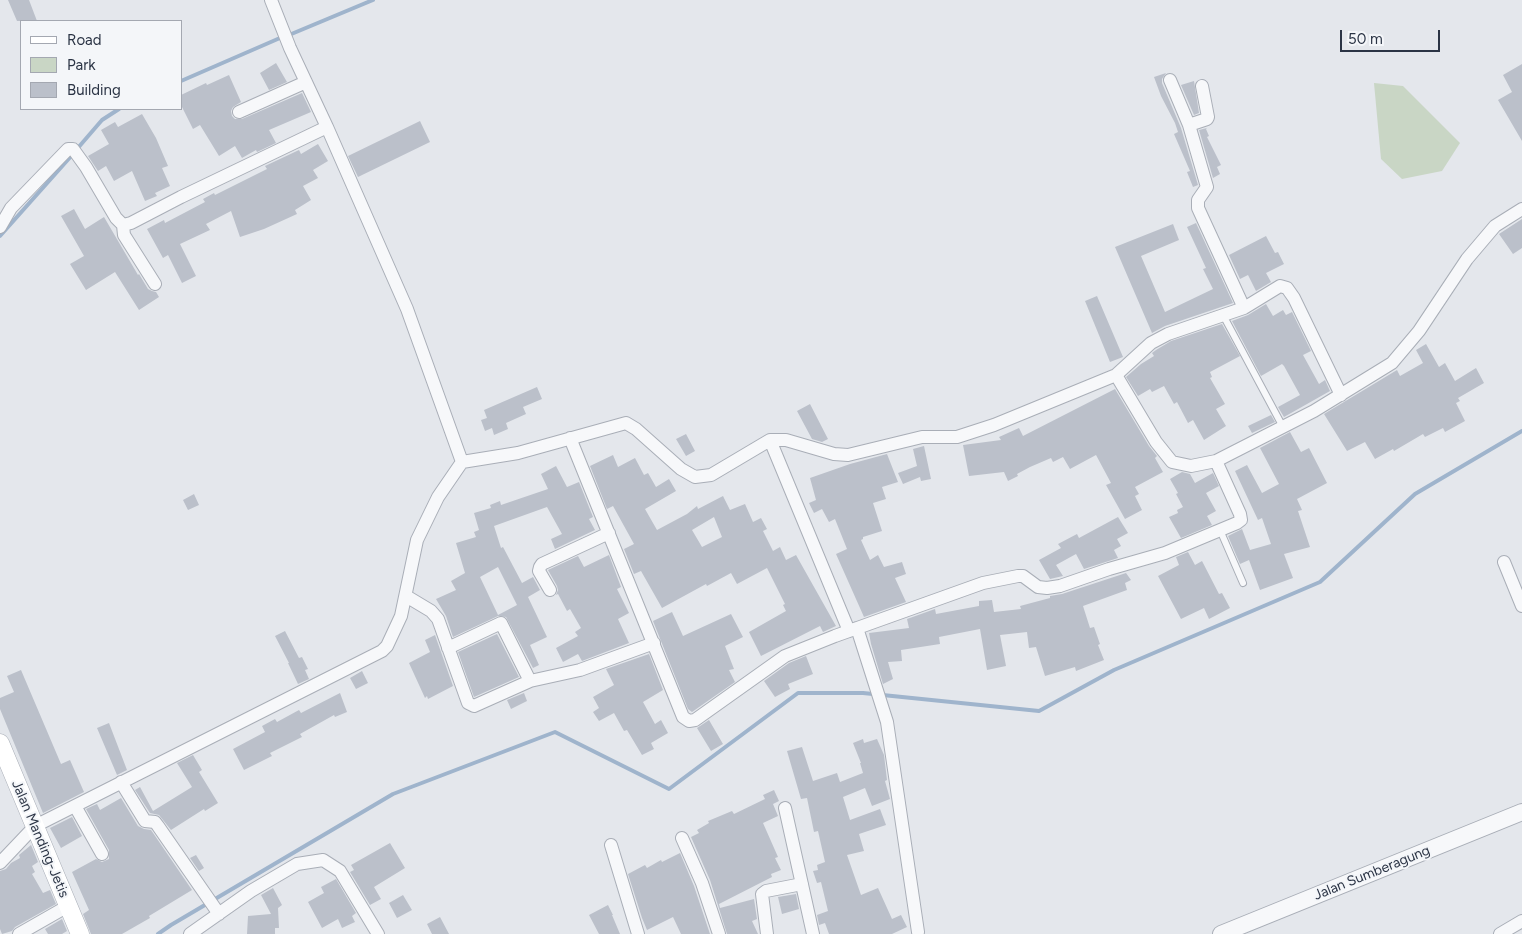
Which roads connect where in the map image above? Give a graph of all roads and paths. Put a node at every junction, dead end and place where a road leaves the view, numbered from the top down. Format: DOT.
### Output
graph roads {
  1 [pos="271,0"];
  2 [pos="1170,80"];
  3 [pos="306,82"];
  4 [pos="1202,86"];
  5 [pos="239,112"];
  6 [pos="1189,125"];
  7 [pos="327,127"];
  8 [pos="1522,209"];
  9 [pos="123,225"];
  10 [pos="0,227"];
  11 [pos="155,284"];
  12 [pos="1244,308"];
  13 [pos="1223,315"];
  14 [pos="1116,375"];
  15 [pos="1341,394"];
  16 [pos="1283,427"];
  17 [pos="570,438"];
  18 [pos="770,440"];
  19 [pos="1216,461"];
  20 [pos="462,462"];
  21 [pos="1220,530"];
  22 [pos="609,533"];
  23 [pos="1504,562"];
  24 [pos="1243,582"];
  25 [pos="550,590"];
  26 [pos="413,600"];
  27 [pos="1522,606"];
  28 [pos="853,630"];
  29 [pos="654,643"];
  30 [pos="448,648"];
  31 [pos="530,681"];
  32 [pos="0,743"];
  33 [pos="121,782"];
  34 [pos="75,806"];
  35 [pos="785,808"];
  36 [pos="1522,812"];
  37 [pos="35,826"];
  38 [pos="682,838"];
  39 [pos="611,845"];
  40 [pos="102,854"];
  41 [pos="0,863"];
  42 [pos="802,884"];
  43 [pos="68,906"];
  44 [pos="218,912"];
  45 [pos="1522,921"];
  46 [pos="917,933"];
  47 [pos="19,934"];
  48 [pos="80,934"];
  49 [pos="190,934"];
  50 [pos="378,934"];
  51 [pos="638,934"];
  52 [pos="719,934"];
  53 [pos="767,934"];
  54 [pos="813,934"];
  55 [pos="1221,934"];
  56 [pos="1500,934"];
  1 -- 3 [label="street"];
  2 -- 6 [label="street"];
  3 -- 5 [label="street"];
  3 -- 7 [label="street"];
  4 -- 6 [label="street"];
  6 -- 12 [label="street"];
  7 -- 9 [label="street"];
  7 -- 20 [label="street"];
  8 -- 15 [label="street"];
  9 -- 10 [label="street"];
  9 -- 11 [label="street"];
  12 -- 13 [label="street"];
  12 -- 15 [label="street"];
  13 -- 14 [label="street"];
  13 -- 16 [label="lane"];
  14 -- 18 [label="street"];
  14 -- 19 [label="street"];
  15 -- 16 [label="street"];
  16 -- 19 [label="street"];
  17 -- 18 [label="street"];
  17 -- 20 [label="street"];
  17 -- 22 [label="street"];
  18 -- 28 [label="street"];
  19 -- 21 [label="street"];
  20 -- 26 [label="street"];
  21 -- 24 [label="lane"];
  21 -- 28 [label="street"];
  22 -- 25 [label="street"];
  22 -- 29 [label="street"];
  23 -- 27 [label="street"];
  26 -- 30 [label="street"];
  26 -- 33 [label="street"];
  28 -- 29 [label="street"];
  28 -- 46 [label="street"];
  29 -- 31 [label="street"];
  30 -- 31 [label="street"];
  30 -- 31 [label="street"];
  32 -- 37 [label="main road, Jalan Manding-Jetis"];
  33 -- 34 [label="street"];
  33 -- 44 [label="street"];
  34 -- 37 [label="street"];
  34 -- 40 [label="street"];
  35 -- 42 [label="street"];
  36 -- 55 [label="street, Jalan Sumberagung"];
  37 -- 41 [label="street"];
  37 -- 43 [label="main road, Jalan Manding-Jetis"];
  38 -- 52 [label="street"];
  39 -- 51 [label="street"];
  42 -- 53 [label="street"];
  42 -- 54 [label="street"];
  43 -- 47 [label="street"];
  43 -- 48 [label="main road, Jalan Manding-Jetis"];
  44 -- 49 [label="street"];
  44 -- 50 [label="street"];
  45 -- 56 [label="street"];
}
